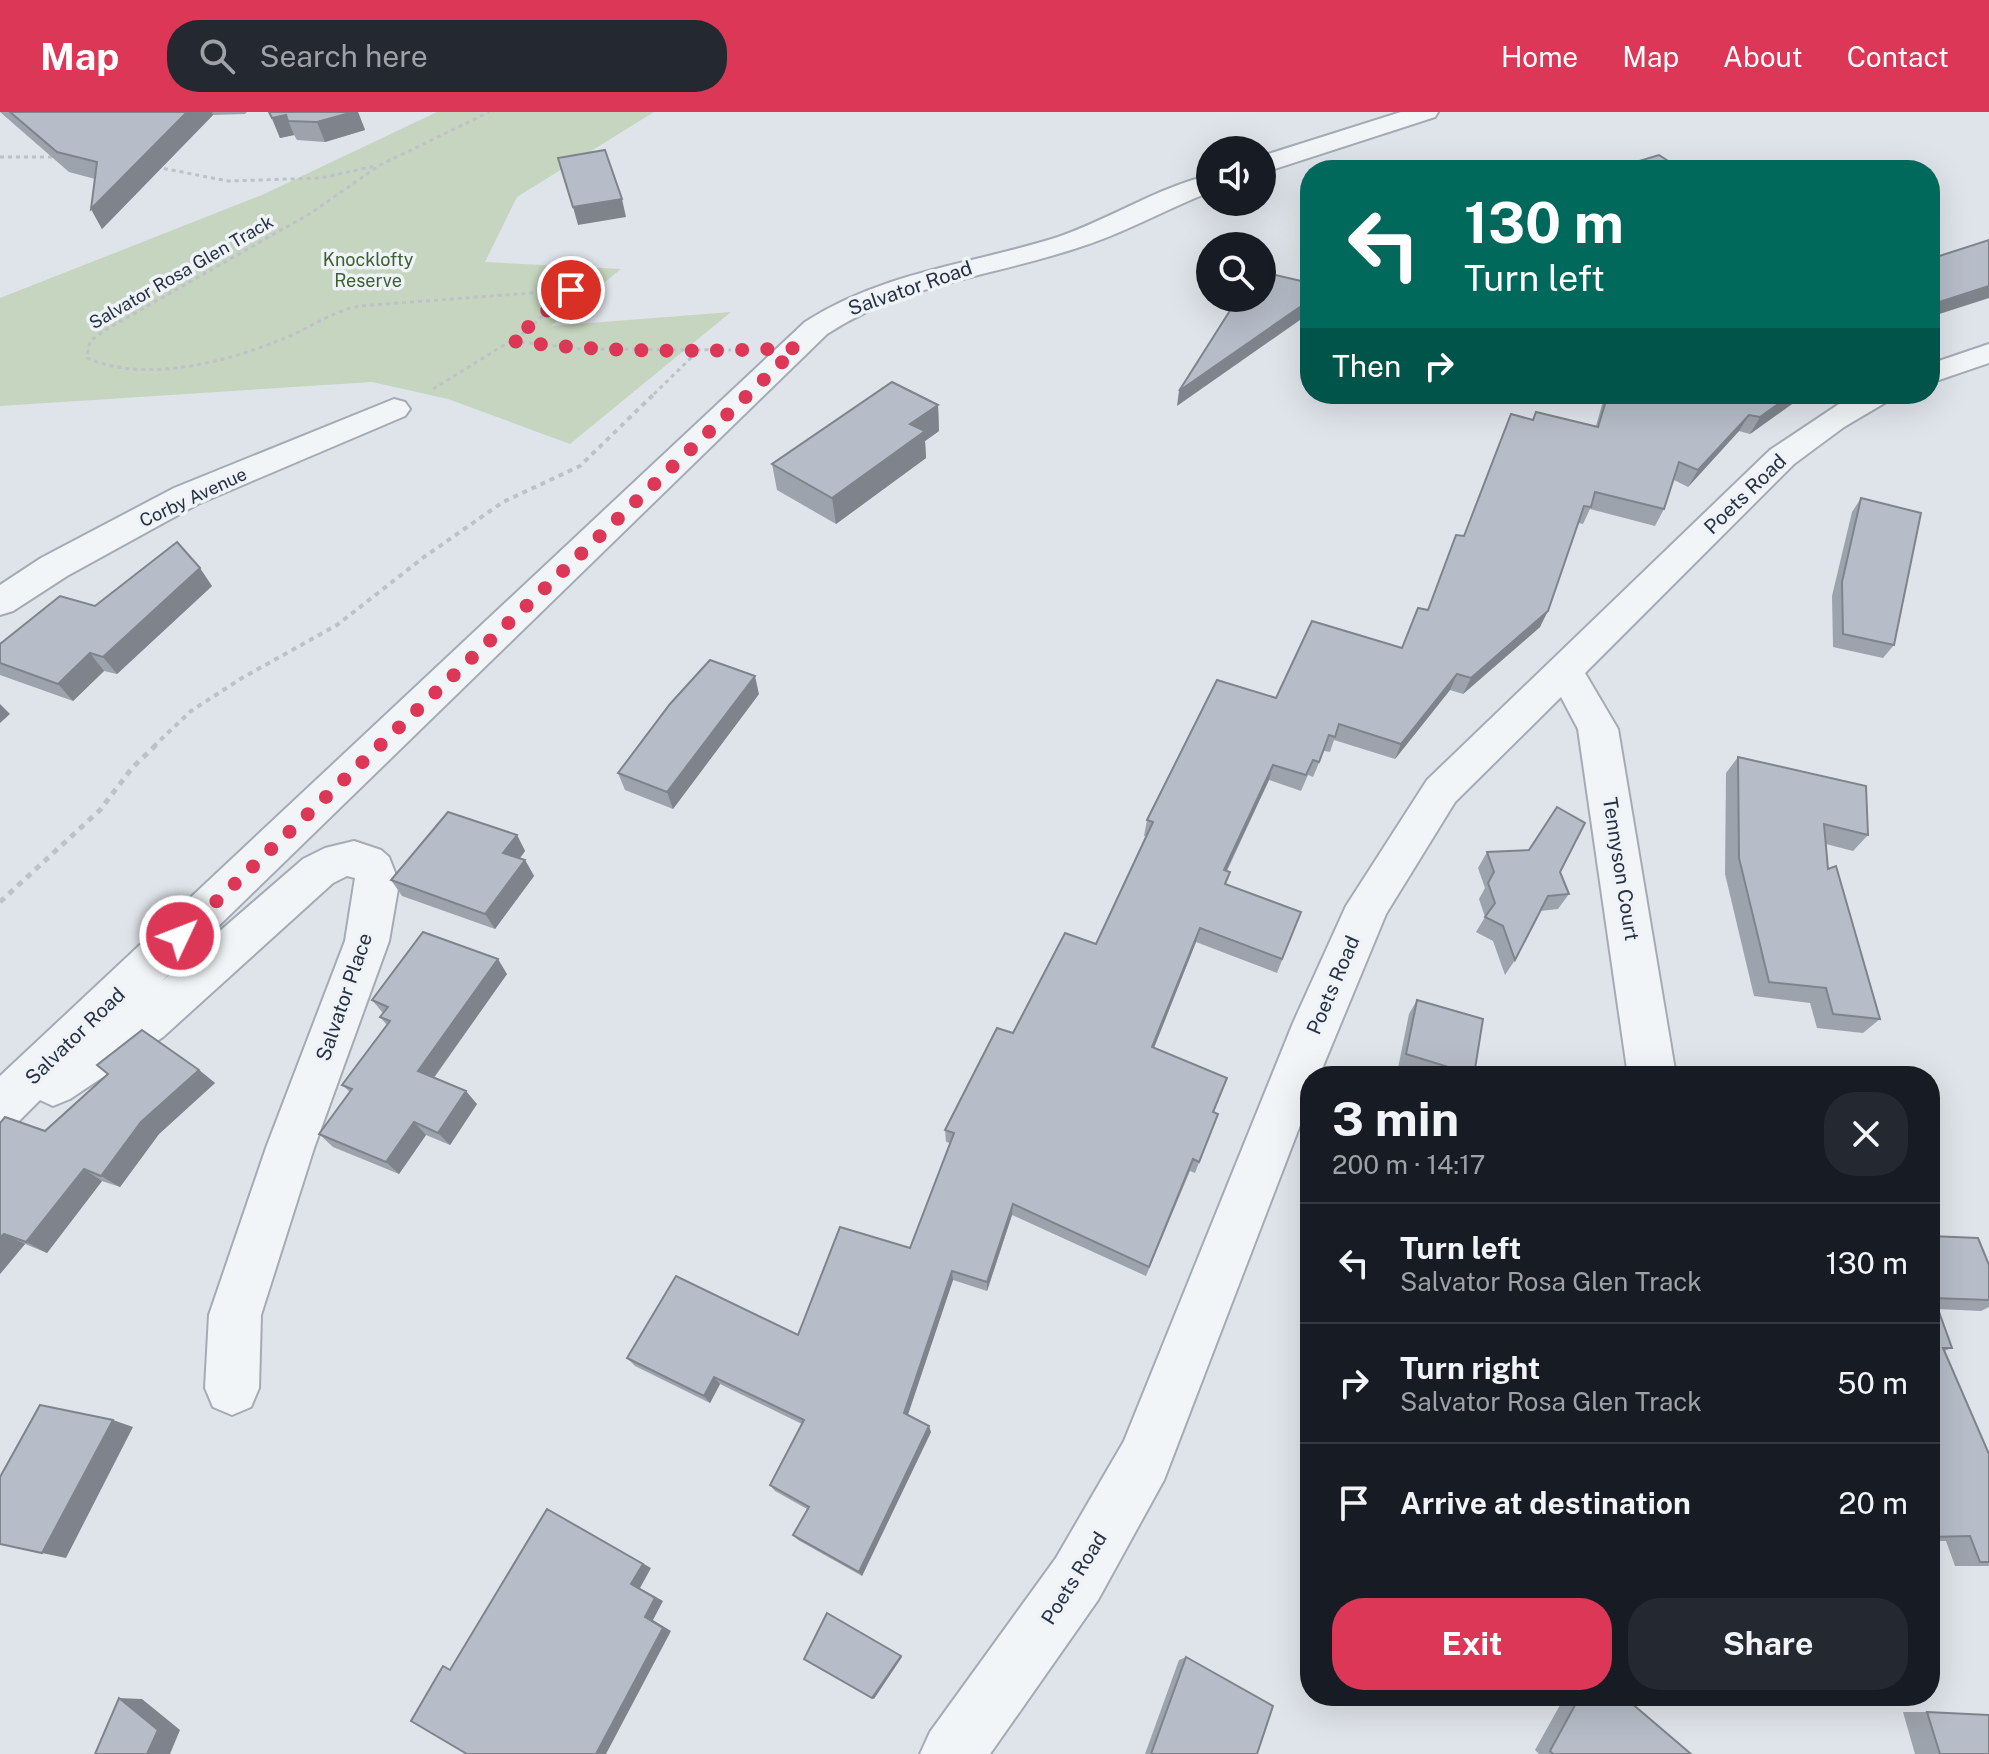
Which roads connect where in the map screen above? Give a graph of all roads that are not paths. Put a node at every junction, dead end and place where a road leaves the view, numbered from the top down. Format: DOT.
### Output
graph roads {
  1 [pos="1426,112"];
  2 [pos="1276,160"];
  3 [pos="1196,189"];
  4 [pos="1989,353"];
  5 [pos="1940,370"];
  6 [pos="1860,404"];
  7 [pos="394,409"];
  8 [pos="0,602"];
  9 [pos="1565,671"];
  10 [pos="1650,1066"];
  11 [pos="0,1107"];
  12 [pos="0,1119"];
  13 [pos="232,1388"];
  14 [pos="952,1754"];
  1 -- 2 [label="street"];
  3 -- 11 [label="street, Salvator Road"];
  4 -- 5 [label="street"];
  6 -- 9 [label="street, Poets Road"];
  7 -- 8 [label="street, Corby Avenue"];
  9 -- 10 [label="street, Tennyson Court"];
  9 -- 14 [label="street, Poets Road"];
  12 -- 13 [label="street, Salvator Place"];
}
